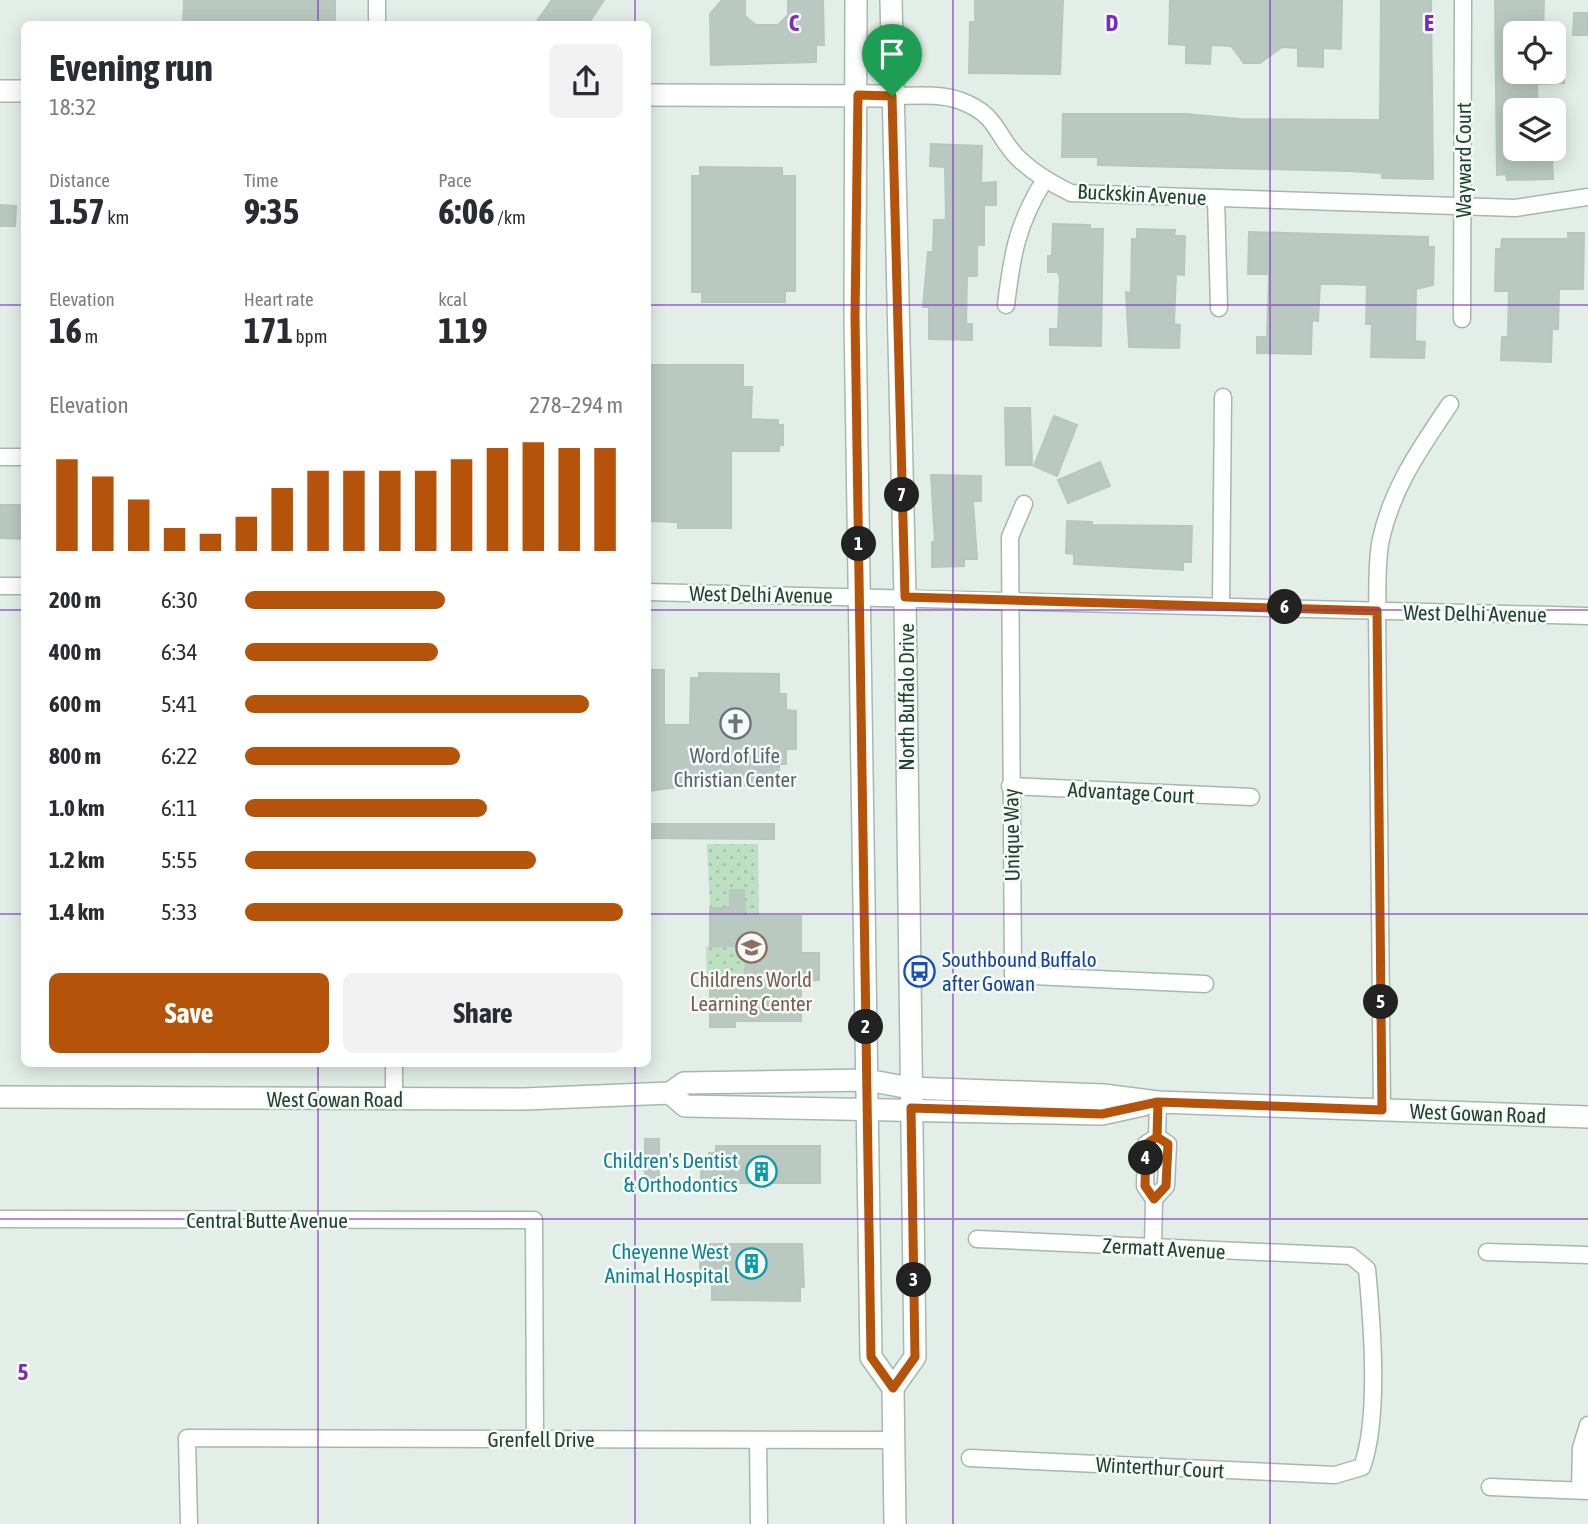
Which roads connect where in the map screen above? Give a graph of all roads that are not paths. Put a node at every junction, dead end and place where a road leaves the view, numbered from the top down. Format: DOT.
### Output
graph roads {
  1 [pos="377,0"];
  2 [pos="856,0"];
  3 [pos="891,0"];
  4 [pos="1463,0"];
  5 [pos="377,21"];
  6 [pos="0,91"];
  7 [pos="21,91"];
  8 [pos="651,95"];
  9 [pos="858,95"];
  10 [pos="892,96"];
  11 [pos="1044,181"];
  12 [pos="1588,197"];
  13 [pos="1216,198"];
  14 [pos="1463,206"];
  15 [pos="1006,305"];
  16 [pos="1219,308"];
  17 [pos="1462,319"];
  18 [pos="1223,397"];
  19 [pos="1450,404"];
  20 [pos="0,457"];
  21 [pos="21,457"];
  22 [pos="1024,505"];
  23 [pos="0,586"];
  24 [pos="21,586"];
  25 [pos="651,592"];
  26 [pos="860,595"];
  27 [pos="905,597"];
  28 [pos="1010,600"];
  29 [pos="1221,605"];
  30 [pos="1377,611"];
  31 [pos="1588,616"];
  32 [pos="1010,786"];
  33 [pos="1251,797"];
  34 [pos="1205,984"];
  35 [pos="394,1067"];
  36 [pos="867,1080"];
  37 [pos="670,1093"];
  38 [pos="0,1097"];
  39 [pos="910,1098"];
  40 [pos="394,1099"];
  41 [pos="1158,1102"];
  42 [pos="867,1107"];
  43 [pos="1382,1110"];
  44 [pos="1588,1117"];
  45 [pos="0,1219"];
  46 [pos="976,1239"];
  47 [pos="1153,1247"];
  48 [pos="1487,1252"];
  49 [pos="1588,1255"];
  50 [pos="893,1388"];
  51 [pos="1588,1425"];
  52 [pos="536,1440"];
  53 [pos="758,1440"];
  54 [pos="894,1440"];
  55 [pos="970,1458"];
  56 [pos="1350,1473"];
  57 [pos="1490,1487"];
  58 [pos="1584,1491"];
  59 [pos="189,1524"];
  60 [pos="759,1524"];
  61 [pos="895,1524"];
  1 -- 5 [label="street"];
  2 -- 9 [label="main road, North Buffalo Drive"];
  3 -- 10 [label="main road, North Buffalo Drive"];
  4 -- 14 [label="street, Wayward Court"];
  6 -- 7 [label="main road"];
  8 -- 9 [label="main road, Buckskin Avenue"];
  9 -- 10 [label="main road, Buckskin Avenue"];
  9 -- 26 [label="main road, North Buffalo Drive"];
  10 -- 11 [label="street, Buckskin Avenue"];
  10 -- 27 [label="main road, North Buffalo Drive"];
  11 -- 13 [label="street, Buckskin Avenue"];
  11 -- 15 [label="street"];
  12 -- 14 [label="street, Buckskin Avenue"];
  13 -- 14 [label="street, Buckskin Avenue"];
  13 -- 16 [label="street"];
  14 -- 17 [label="street, Wayward Court"];
  18 -- 29 [label="street"];
  19 -- 30 [label="street"];
  20 -- 21 [label="street"];
  22 -- 28 [label="street, Unique Way"];
  23 -- 24 [label="street"];
  25 -- 26 [label="street, West Delhi Avenue"];
  26 -- 27 [label="street, West Delhi Avenue"];
  26 -- 36 [label="main road, North Buffalo Drive"];
  27 -- 28 [label="street, West Delhi Avenue"];
  27 -- 39 [label="main road, North Buffalo Drive"];
  28 -- 29 [label="street, West Delhi Avenue"];
  28 -- 32 [label="street, Unique Way"];
  29 -- 30 [label="street, West Delhi Avenue"];
  30 -- 31 [label="street, West Delhi Avenue"];
  30 -- 43 [label="street"];
  32 -- 33 [label="street, Advantage Court"];
  32 -- 34 [label="street, Unique Way"];
  35 -- 40 [label="street"];
  36 -- 37 [label="main road, West Gowan Road"];
  36 -- 39 [label="main road, West Gowan Road"];
  36 -- 42 [label="main road, North Buffalo Drive"];
  37 -- 40 [label="main road, West Gowan Road"];
  37 -- 42 [label="main road, West Gowan Road"];
  38 -- 40 [label="main road, West Gowan Road"];
  39 -- 41 [label="main road, West Gowan Road"];
  39 -- 42 [label="main road, West Gowan Road"];
  39 -- 50 [label="main road, North Buffalo Drive"];
  41 -- 43 [label="main road, West Gowan Road"];
  41 -- 47 [label="street"];
  42 -- 50 [label="main road, North Buffalo Drive"];
  43 -- 44 [label="main road, West Gowan Road"];
  45 -- 52 [label="street, Central Butte Avenue"];
  46 -- 47 [label="street, Zermatt Avenue"];
  47 -- 56 [label="street, Zermatt Avenue"];
  48 -- 49 [label="street"];
  50 -- 54 [label="main road"];
  51 -- 58 [label="street"];
  52 -- 53 [label="street, Grenfell Drive"];
  52 -- 59 [label="street, Grenfell Drive"];
  53 -- 54 [label="street, Grenfell Drive"];
  53 -- 60 [label="street"];
  54 -- 61 [label="main road"];
  55 -- 56 [label="street, Winterthur Court"];
  57 -- 58 [label="street"];
}
